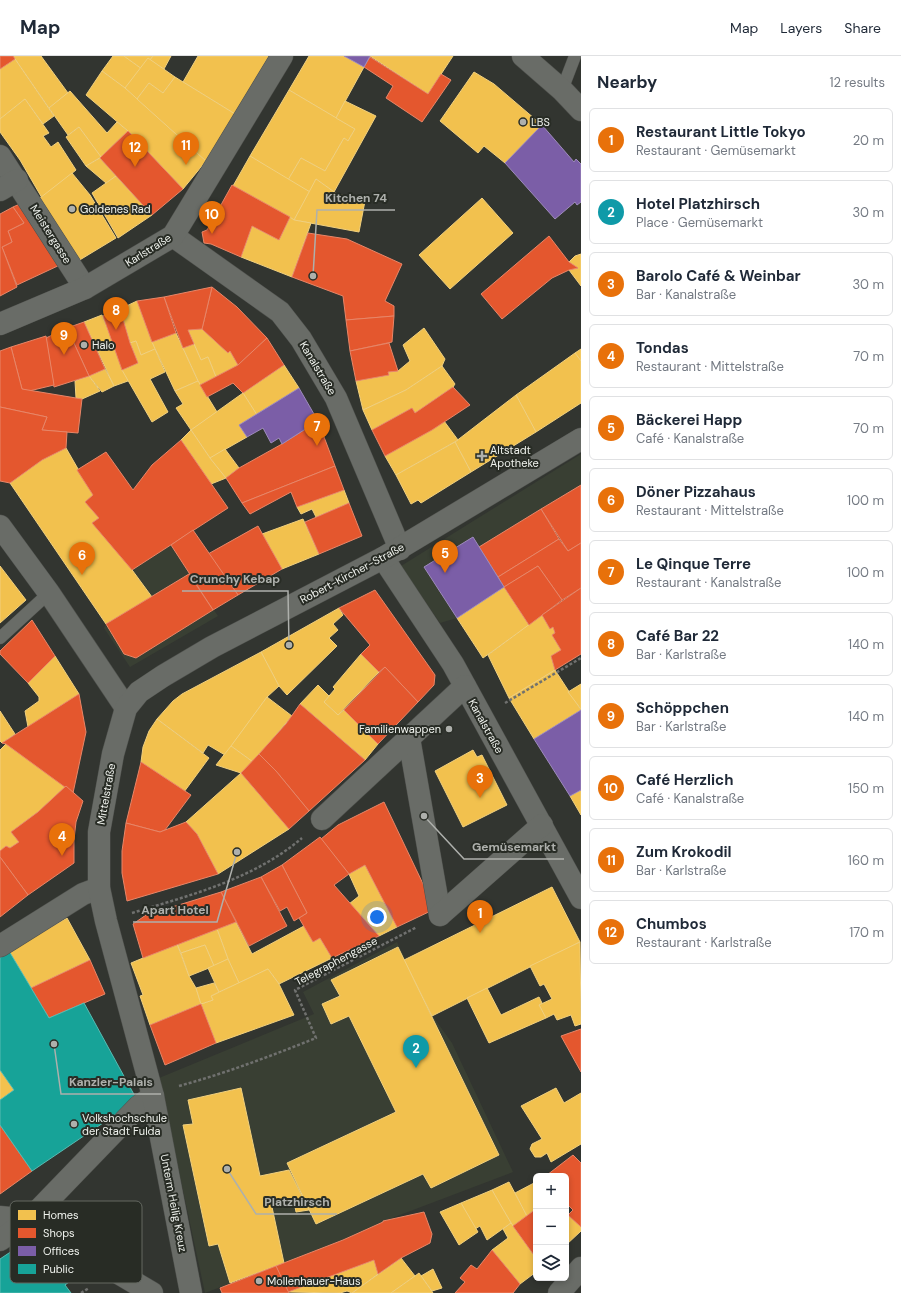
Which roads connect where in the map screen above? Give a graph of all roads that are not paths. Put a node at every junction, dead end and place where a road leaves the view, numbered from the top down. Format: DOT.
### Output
graph roads {
  1 [pos="282,56"];
  2 [pos="523,56"];
  3 [pos="575,56"];
  4 [pos="562,90"];
  5 [pos="581,110"];
  6 [pos="0,156"];
  7 [pos="8,185"];
  8 [pos="173,236"];
  9 [pos="85,288"];
  10 [pos="0,324"];
  11 [pos="581,439"];
  12 [pos="0,526"];
  13 [pos="392,553"];
  14 [pos="49,593"];
  15 [pos="0,638"];
  16 [pos="465,686"];
  17 [pos="126,708"];
  18 [pos="409,738"];
  19 [pos="322,820"];
  20 [pos="542,825"];
  21 [pos="99,888"];
  22 [pos="581,898"];
  23 [pos="0,946"];
  24 [pos="153,1096"];
  25 [pos="46,1201"];
  26 [pos="0,1217"];
  27 [pos="10,1218"];
  28 [pos="10,1233"];
  29 [pos="0,1240"];
  30 [pos="581,1268"];
  31 [pos="135,1283"];
  32 [pos="152,1293"];
  33 [pos="191,1293"];
  34 [pos="559,1293"];
  1 -- 8 [label="street, Karlstraße"];
  2 -- 4 [label="street"];
  3 -- 4 [label="lane"];
  4 -- 5 [label="street"];
  6 -- 7 [label="street, Meistergasse"];
  7 -- 9 [label="street, Meistergasse"];
  8 -- 9 [label="street, Karlstraße"];
  8 -- 13 [label="street, Kanalstraße"];
  9 -- 10 [label="street, Karlstraße"];
  11 -- 13 [label="street, Robert-Kircher-Straße"];
  12 -- 14 [label="street"];
  13 -- 16 [label="street, Kanalstraße"];
  13 -- 17 [label="street, Robert-Kircher-Straße"];
  14 -- 15 [label="lane"];
  14 -- 17 [label="street"];
  16 -- 18 [label="street"];
  16 -- 20 [label="street, Kanalstraße"];
  17 -- 21 [label="street, Mittelstraße"];
  18 -- 19 [label="street"];
  18 -- 20 [label="street"];
  20 -- 22 [label="street, Kanalstraße"];
  21 -- 23 [label="street"];
  21 -- 24 [label="street, Mittelstraße"];
  24 -- 25 [label="street"];
  24 -- 33 [label="street, Unterm Heilig Kreuz"];
  26 -- 27 [label="street"];
  28 -- 29 [label="street"];
  30 -- 34 [label="street"];
  31 -- 32 [label="street"];
}
